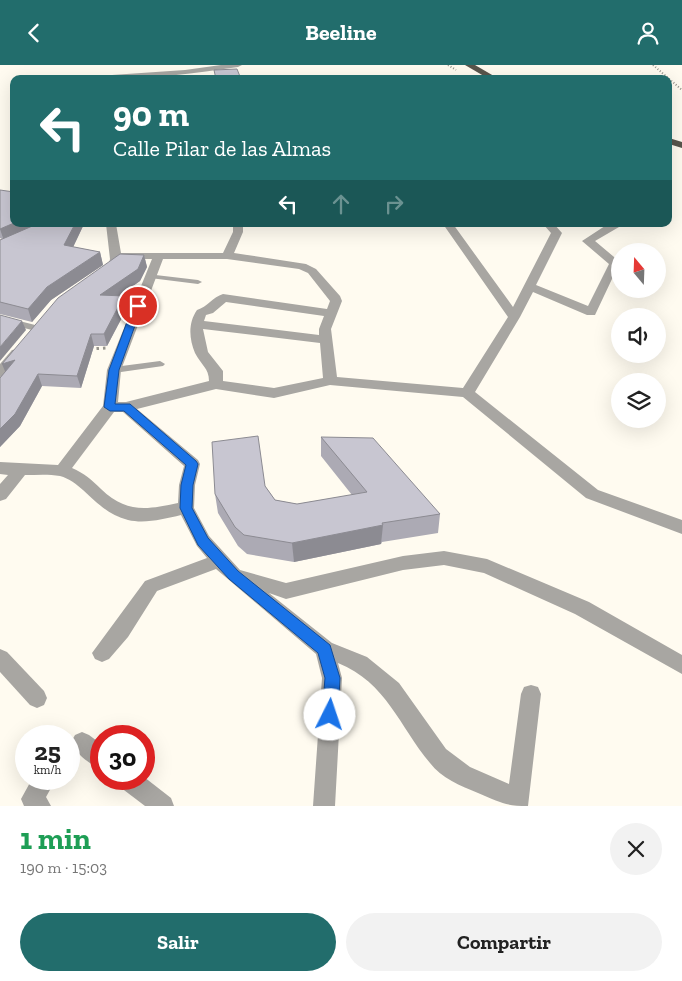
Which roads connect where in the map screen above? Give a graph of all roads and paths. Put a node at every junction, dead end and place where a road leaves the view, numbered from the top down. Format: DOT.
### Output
graph roads {
  1 [pos="176,65"];
  2 [pos="238,65"];
  3 [pos="469,65"];
  4 [pos="653,65"];
  5 [pos="460,68"];
  6 [pos="185,72"];
  7 [pos="141,75"];
  8 [pos="188,75"];
  9 [pos="473,75"];
  10 [pos="488,75"];
  11 [pos="665,75"];
  12 [pos="672,80"];
  13 [pos="682,90"];
  14 [pos="112,227"];
  15 [pos="238,227"];
  16 [pos="450,227"];
  17 [pos="551,227"];
  18 [pos="563,227"];
  19 [pos="612,227"];
  20 [pos="557,233"];
  21 [pos="159,256"];
  22 [pos="227,256"];
  23 [pos="112,262"];
  24 [pos="150,276"];
  25 [pos="94,278"];
  26 [pos="198,282"];
  27 [pos="530,286"];
  28 [pos="331,313"];
  29 [pos="46,317"];
  30 [pos="514,317"];
  31 [pos="0,319"];
  32 [pos="196,323"];
  33 [pos="36,329"];
  34 [pos="326,340"];
  35 [pos="122,347"];
  36 [pos="85,349"];
  37 [pos="160,365"];
  38 [pos="114,370"];
  39 [pos="0,373"];
  40 [pos="330,381"];
  41 [pos="216,384"];
  42 [pos="467,393"];
  43 [pos="110,407"];
  44 [pos="126,407"];
  45 [pos="0,468"];
  46 [pos="21,470"];
  47 [pos="62,471"];
  48 [pos="0,495"];
  49 [pos="186,508"];
  50 [pos="682,527"];
  51 [pos="219,561"];
  52 [pos="233,575"];
  53 [pos="325,649"];
  54 [pos="102,653"];
  55 [pos="0,658"];
  56 [pos="682,665"];
  57 [pos="531,694"];
  58 [pos="37,698"];
  59 [pos="82,742"];
  60 [pos="90,749"];
  61 [pos="38,790"];
  62 [pos="142,790"];
  63 [pos="517,802"];
  64 [pos="40,806"];
  65 [pos="163,806"];
  66 [pos="324,806"];
  1 -- 6 [label="street"];
  2 -- 6 [label="street"];
  3 -- 10 [label="highway"];
  4 -- 11 [label="path"];
  5 -- 9 [label="highway"];
  6 -- 7 [label="street"];
  6 -- 8 [label="street"];
  12 -- 13 [label="path"];
  14 -- 23 [label="street"];
  15 -- 22 [label="street"];
  16 -- 30 [label="street"];
  17 -- 20 [label="street"];
  18 -- 20 [label="street"];
  19 -- 27 [label="street"];
  20 -- 27 [label="street"];
  21 -- 22 [label="street"];
  21 -- 23 [label="street"];
  21 -- 24 [label="street"];
  22 -- 28 [label="street"];
  23 -- 25 [label="street"];
  24 -- 26 [label="lane"];
  24 -- 35 [label="street"];
  27 -- 30 [label="street"];
  28 -- 32 [label="street"];
  28 -- 34 [label="street"];
  29 -- 33 [label="street"];
  30 -- 42 [label="street"];
  31 -- 33 [label="lane"];
  32 -- 34 [label="street"];
  32 -- 41 [label="street"];
  33 -- 39 [label="street"];
  34 -- 40 [label="street"];
  35 -- 36 [label="path"];
  35 -- 38 [label="street"];
  37 -- 38 [label="lane"];
  38 -- 43 [label="street"];
  40 -- 41 [label="street"];
  40 -- 42 [label="street"];
  41 -- 44 [label="street"];
  42 -- 50 [label="street"];
  43 -- 44 [label="street"];
  43 -- 47 [label="street"];
  44 -- 49 [label="street"];
  45 -- 46 [label="street"];
  46 -- 47 [label="street"];
  46 -- 48 [label="street"];
  47 -- 49 [label="street"];
  49 -- 51 [label="street"];
  51 -- 52 [label="street"];
  51 -- 54 [label="street"];
  52 -- 53 [label="street"];
  52 -- 56 [label="street"];
  53 -- 63 [label="street"];
  53 -- 66 [label="street"];
  55 -- 58 [label="street"];
  57 -- 63 [label="street"];
  59 -- 60 [label="street"];
  61 -- 64 [label="street"];
  62 -- 65 [label="street"];
}
